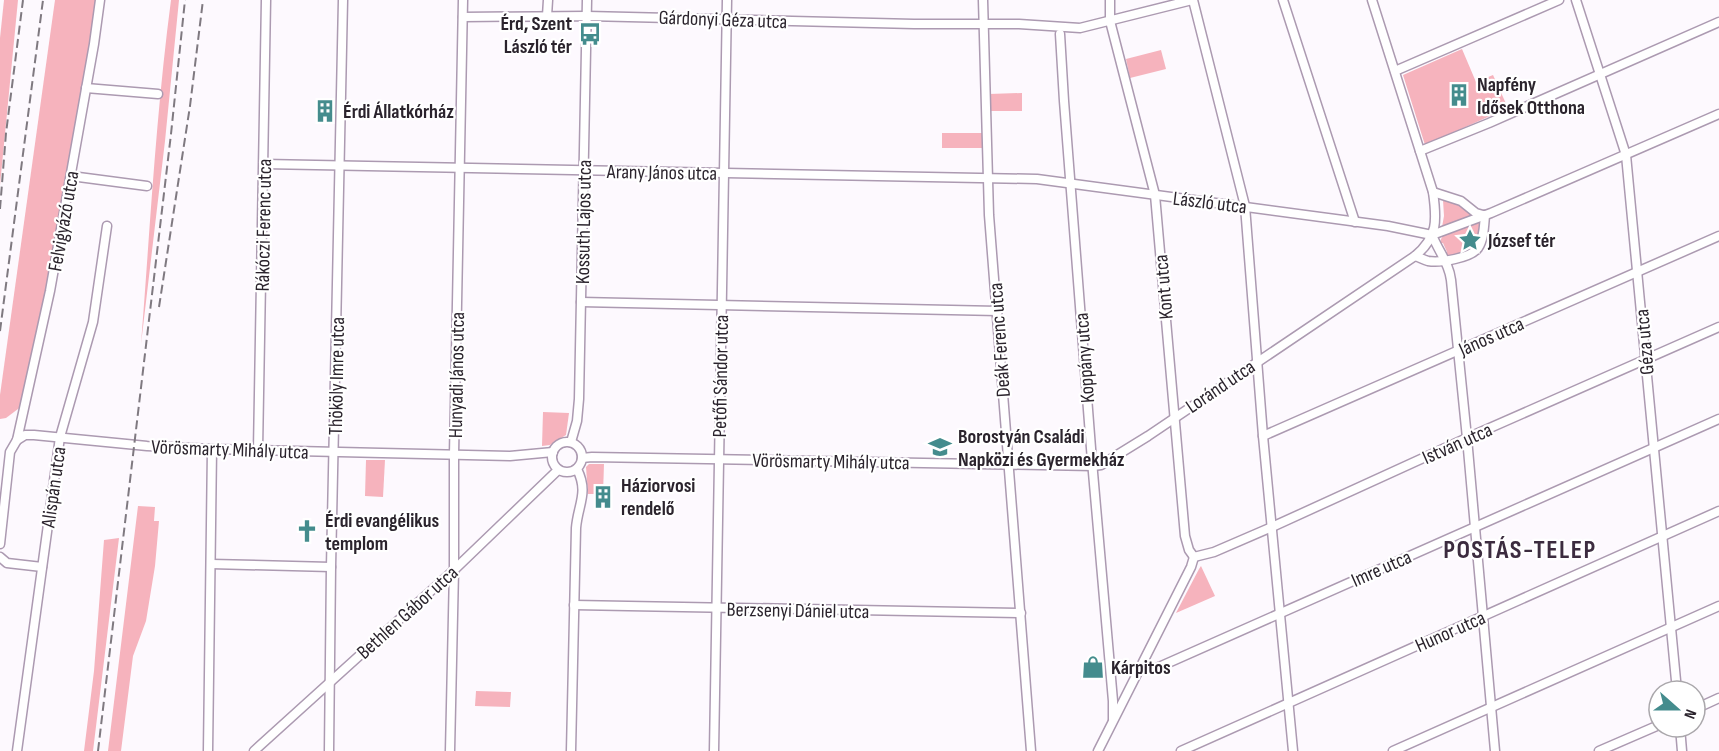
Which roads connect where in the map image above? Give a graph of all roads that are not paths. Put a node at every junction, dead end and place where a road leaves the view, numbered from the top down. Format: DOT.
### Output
graph roads {
  1 [pos="100,0"];
  2 [pos="267,0"];
  3 [pos="343,0"];
  4 [pos="463,0"];
  5 [pos="548,0"];
  6 [pos="587,0"];
  7 [pos="727,0"];
  8 [pos="982,0"];
  9 [pos="1110,0"];
  10 [pos="1192,0"];
  11 [pos="1283,0"];
  12 [pos="1372,0"];
  13 [pos="1559,0"];
  14 [pos="1576,0"];
  15 [pos="547,16"];
  16 [pos="587,16"];
  17 [pos="463,17"];
  18 [pos="727,20"];
  19 [pos="1110,21"];
  20 [pos="1719,22"];
  21 [pos="983,24"];
  22 [pos="1050,27"];
  23 [pos="1080,28"];
  24 [pos="1060,34"];
  25 [pos="1395,71"];
  26 [pos="1600,74"];
  27 [pos="86,88"];
  28 [pos="158,94"];
  29 [pos="1719,114"];
  30 [pos="1420,151"];
  31 [pos="1626,155"];
  32 [pos="264,164"];
  33 [pos="340,166"];
  34 [pos="460,168"];
  35 [pos="584,170"];
  36 [pos="724,173"];
  37 [pos="71,176"];
  38 [pos="987,178"];
  39 [pos="1071,184"];
  40 [pos="147,186"];
  41 [pos="1433,192"];
  42 [pos="1155,195"];
  43 [pos="1245,206"];
  44 [pos="1485,216"];
  45 [pos="1355,222"];
  46 [pos="107,226"];
  47 [pos="1432,235"];
  48 [pos="1719,236"];
  49 [pos="1415,256"];
  50 [pos="1445,260"];
  51 [pos="1637,271"];
  52 [pos="581,302"];
  53 [pos="722,304"];
  54 [pos="998,311"];
  55 [pos="1719,327"];
  56 [pos="1458,351"];
  57 [pos="1645,359"];
  58 [pos="1258,361"];
  59 [pos="1174,417"];
  60 [pos="1719,419"];
  61 [pos="1263,436"];
  62 [pos="60,437"];
  63 [pos="1467,438"];
  64 [pos="16,440"];
  65 [pos="571,442"];
  66 [pos="1654,448"];
  67 [pos="212,449"];
  68 [pos="258,450"];
  69 [pos="334,452"];
  70 [pos="553,452"];
  71 [pos="454,455"];
  72 [pos="582,458"];
  73 [pos="719,458"];
  74 [pos="1008,464"];
  75 [pos="1093,466"];
  76 [pos="577,469"];
  77 [pos="558,470"];
  78 [pos="1719,512"];
  79 [pos="1272,527"];
  80 [pos="1475,527"];
  81 [pos="1662,536"];
  82 [pos="0,544"];
  83 [pos="1194,556"];
  84 [pos="0,557"];
  85 [pos="211,564"];
  86 [pos="42,567"];
  87 [pos="331,567"];
  88 [pos="453,570"];
  89 [pos="574,604"];
  90 [pos="1719,606"];
  91 [pos="715,608"];
  92 [pos="1021,613"];
  93 [pos="1280,613"];
  94 [pos="1483,616"];
  95 [pos="1671,627"];
  96 [pos="1142,666"];
  97 [pos="1676,679"];
  98 [pos="330,681"];
  99 [pos="1289,703"];
  100 [pos="1491,708"];
  101 [pos="1113,719"];
  102 [pos="1647,729"];
  103 [pos="17,751"];
  104 [pos="208,751"];
  105 [pos="254,751"];
  106 [pos="329,751"];
  107 [pos="450,751"];
  108 [pos="571,751"];
  109 [pos="714,751"];
  110 [pos="1031,751"];
  111 [pos="1098,751"];
  112 [pos="1181,751"];
  113 [pos="1293,751"];
  114 [pos="1393,751"];
  115 [pos="1495,751"];
  116 [pos="1599,751"];
  1 -- 27 [label="street, Felvigyázó utca"];
  2 -- 32 [label="street, Rákóczi Ferenc utca"];
  3 -- 33 [label="street, Thököly Imre utca"];
  4 -- 17 [label="street, Hunyadi János utca"];
  5 -- 15 [label="street"];
  6 -- 16 [label="street, Kossuth Lajos utca"];
  7 -- 18 [label="street, Petőfi Sándor utca"];
  8 -- 21 [label="street, Deák Ferenc utca"];
  9 -- 19 [label="street, Kont utca"];
  10 -- 19 [label="street"];
  10 -- 43 [label="street"];
  11 -- 45 [label="street"];
  12 -- 25 [label="street"];
  13 -- 25 [label="street"];
  14 -- 26 [label="street, Géza utca"];
  15 -- 16 [label="street, Gárdonyi Géza utca"];
  15 -- 17 [label="street, Gárdonyi Géza utca"];
  16 -- 18 [label="street, Gárdonyi Géza utca"];
  16 -- 35 [label="street, Kossuth Lajos utca"];
  17 -- 34 [label="street, Hunyadi János utca"];
  18 -- 21 [label="street, Gárdonyi Géza utca"];
  18 -- 36 [label="street, Petőfi Sándor utca"];
  19 -- 23 [label="street"];
  19 -- 42 [label="street, Kont utca"];
  20 -- 26 [label="street"];
  21 -- 22 [label="street, Gárdonyi Géza utca"];
  21 -- 38 [label="street, Deák Ferenc utca"];
  22 -- 23 [label="street, Gárdonyi Géza utca"];
  22 -- 24 [label="street"];
  23 -- 24 [label="street"];
  24 -- 39 [label="street, Koppány utca"];
  25 -- 30 [label="street"];
  26 -- 30 [label="street"];
  26 -- 31 [label="street, Géza utca"];
  27 -- 28 [label="street"];
  27 -- 37 [label="street, Felvigyázó utca"];
  29 -- 31 [label="street"];
  30 -- 41 [label="street"];
  31 -- 44 [label="street"];
  31 -- 51 [label="street, Géza utca"];
  32 -- 33 [label="street, Arany János utca"];
  32 -- 68 [label="street, Rákóczi Ferenc utca"];
  33 -- 34 [label="street, Arany János utca"];
  33 -- 69 [label="street, Thököly Imre utca"];
  34 -- 35 [label="street, Arany János utca"];
  34 -- 71 [label="street, Hunyadi János utca"];
  35 -- 36 [label="street, Arany János utca"];
  35 -- 52 [label="street, Kossuth Lajos utca"];
  36 -- 38 [label="street, Arany János utca"];
  36 -- 53 [label="street, Petőfi Sándor utca"];
  37 -- 40 [label="street"];
  37 -- 64 [label="street, Felvigyázó utca"];
  38 -- 39 [label="street, László utca"];
  38 -- 54 [label="street, Deák Ferenc utca"];
  39 -- 42 [label="street, László utca"];
  39 -- 75 [label="street, Koppány utca"];
  41 -- 44 [label="street"];
  41 -- 47 [label="street"];
  42 -- 43 [label="street, László utca"];
  42 -- 59 [label="street, Kont utca"];
  43 -- 45 [label="street, László utca"];
  43 -- 58 [label="street"];
  44 -- 47 [label="street"];
  44 -- 50 [label="street"];
  45 -- 47 [label="street, László utca"];
  46 -- 62 [label="street, Alispán utca"];
  47 -- 49 [label="street"];
  47 -- 50 [label="street"];
  48 -- 51 [label="street, János utca"];
  49 -- 50 [label="street"];
  49 -- 58 [label="street, Loránd utca"];
  50 -- 56 [label="street"];
  51 -- 56 [label="street, János utca"];
  51 -- 57 [label="street, Géza utca"];
  52 -- 53 [label="street"];
  52 -- 65 [label="street, Kossuth Lajos utca"];
  53 -- 54 [label="street"];
  53 -- 73 [label="street, Petőfi Sándor utca"];
  54 -- 74 [label="street, Deák Ferenc utca"];
  55 -- 57 [label="street, István utca"];
  56 -- 61 [label="street, János utca"];
  56 -- 63 [label="street"];
  57 -- 63 [label="street, István utca"];
  57 -- 66 [label="street, Géza utca"];
  58 -- 59 [label="street, Loránd utca"];
  58 -- 61 [label="street"];
  59 -- 75 [label="street, Loránd utca"];
  59 -- 83 [label="street, Kont utca"];
  60 -- 66 [label="street, Imre utca"];
  61 -- 79 [label="street"];
  62 -- 64 [label="street, Vörösmarty Mihály utca"];
  62 -- 67 [label="street, Vörösmarty Mihály utca"];
  62 -- 86 [label="street, Alispán utca"];
  63 -- 79 [label="street, István utca"];
  63 -- 80 [label="street"];
  64 -- 82 [label="street, Felvigyázó utca"];
  65 -- 70 [label="street"];
  65 -- 72 [label="street"];
  66 -- 80 [label="street, Imre utca"];
  66 -- 81 [label="street, Géza utca"];
  67 -- 68 [label="street, Vörösmarty Mihály utca"];
  67 -- 85 [label="street"];
  68 -- 69 [label="street, Vörösmarty Mihály utca"];
  69 -- 71 [label="street, Vörösmarty Mihály utca"];
  69 -- 87 [label="street, Thököly Imre utca"];
  70 -- 71 [label="street, Vörösmarty Mihály utca"];
  70 -- 77 [label="street"];
  71 -- 88 [label="street, Hunyadi János utca"];
  72 -- 73 [label="street, Vörösmarty Mihály utca"];
  72 -- 76 [label="street"];
  73 -- 74 [label="street, Vörösmarty Mihály utca"];
  73 -- 91 [label="street, Petőfi Sándor utca"];
  74 -- 75 [label="street, Loránd utca"];
  74 -- 92 [label="street, Deák Ferenc utca"];
  75 -- 101 [label="street, Koppány utca"];
  76 -- 77 [label="street"];
  76 -- 89 [label="street"];
  77 -- 88 [label="street, Bethlen Gábor utca"];
  78 -- 81 [label="street, Hunor utca"];
  79 -- 83 [label="street, István utca"];
  79 -- 93 [label="street"];
  80 -- 93 [label="street, Imre utca"];
  80 -- 94 [label="street"];
  81 -- 94 [label="street, Hunor utca"];
  81 -- 95 [label="street, Géza utca"];
  83 -- 96 [label="street"];
  84 -- 86 [label="street"];
  85 -- 87 [label="street"];
  85 -- 104 [label="street"];
  86 -- 103 [label="street, Alispán utca"];
  87 -- 98 [label="street, Thököly Imre utca"];
  88 -- 98 [label="street, Bethlen Gábor utca"];
  88 -- 107 [label="street, Hunyadi János utca"];
  89 -- 91 [label="street, Berzsenyi Dániel utca"];
  89 -- 108 [label="street"];
  90 -- 95 [label="street"];
  91 -- 92 [label="street, Berzsenyi Dániel utca"];
  91 -- 109 [label="street, Petőfi Sándor utca"];
  92 -- 110 [label="street, Deák Ferenc utca"];
  93 -- 96 [label="street, Imre utca"];
  93 -- 99 [label="street"];
  94 -- 99 [label="street, Hunor utca"];
  94 -- 100 [label="street"];
  95 -- 97 [label="street, Géza utca"];
  95 -- 100 [label="street"];
  96 -- 101 [label="street"];
  98 -- 105 [label="street, Bethlen Gábor utca"];
  98 -- 106 [label="street, Thököly Imre utca"];
  99 -- 112 [label="street, Hunor utca"];
  99 -- 113 [label="street"];
  100 -- 114 [label="street"];
  100 -- 115 [label="street"];
  101 -- 111 [label="street"];
  102 -- 116 [label="street"];
}
